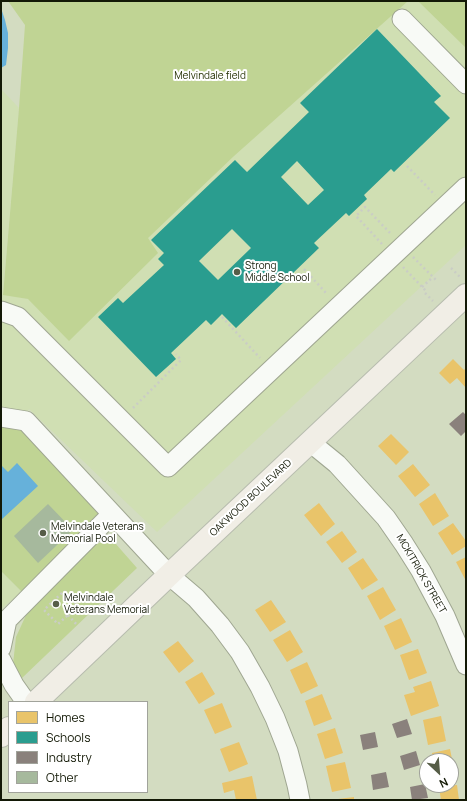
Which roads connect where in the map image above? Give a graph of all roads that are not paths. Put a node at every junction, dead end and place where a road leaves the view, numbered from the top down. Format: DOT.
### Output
graph roads {
  1 [pos="402,18"];
  2 [pos="466,84"];
  3 [pos="466,187"];
  4 [pos="462,296"];
  5 [pos="1,311"];
  6 [pos="1,417"];
  7 [pos="310,442"];
  8 [pos="112,514"];
  9 [pos="169,575"];
  10 [pos="1,648"];
  11 [pos="1,660"];
  12 [pos="466,665"];
  13 [pos="25,701"];
  14 [pos="37,701"];
  15 [pos="300,800"];
  1 -- 2 [label="street"];
  3 -- 5 [label="street"];
  4 -- 7 [label="main road, OAKWOOD BOULEVARD"];
  6 -- 8 [label="street"];
  7 -- 9 [label="main road, OAKWOOD BOULEVARD"];
  7 -- 12 [label="street, MCKITRICK STREET"];
  8 -- 9 [label="street"];
  8 -- 10 [label="street"];
  9 -- 14 [label="main road, OAKWOOD BOULEVARD"];
  9 -- 15 [label="street"];
  11 -- 13 [label="street"];
}
